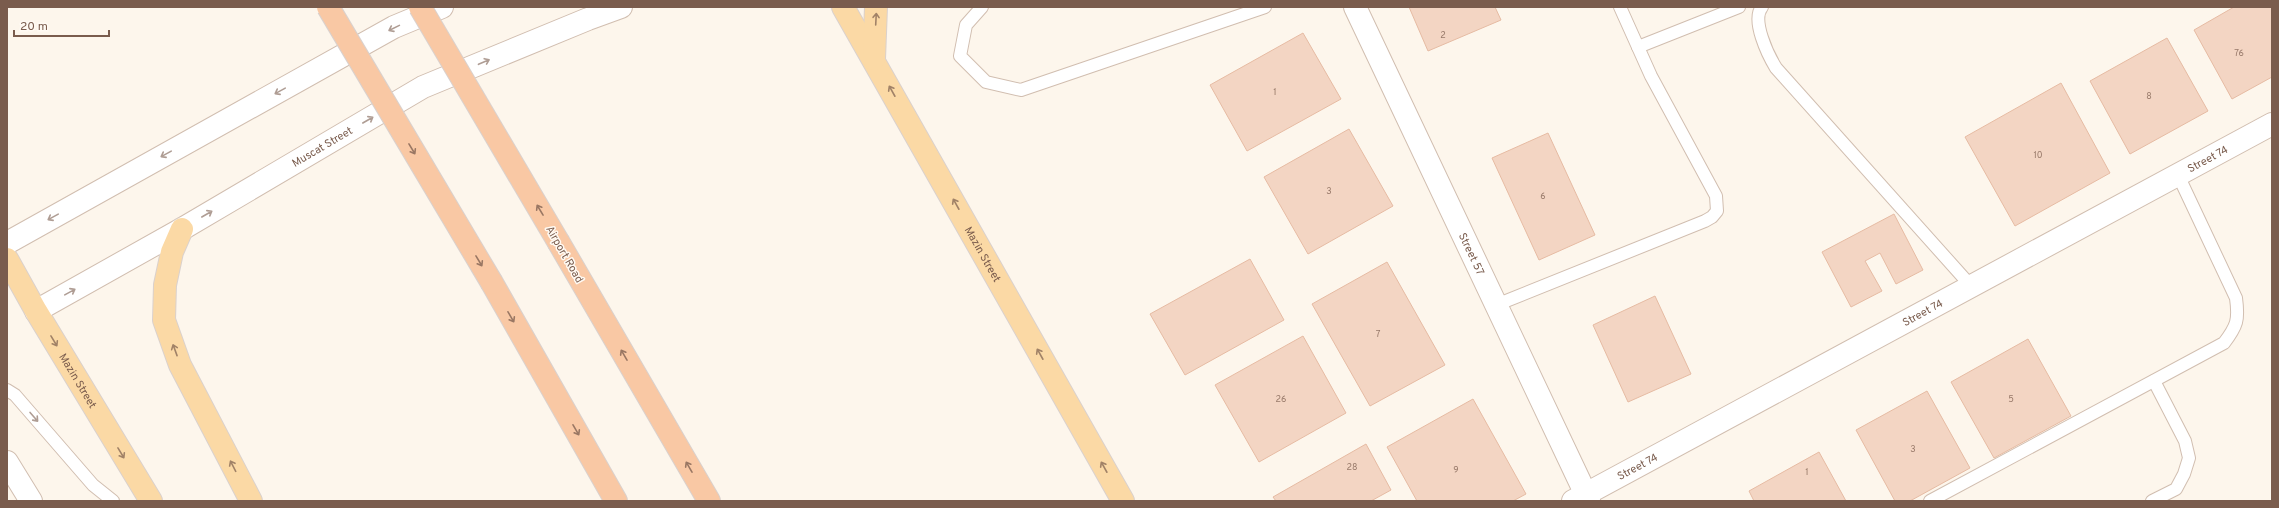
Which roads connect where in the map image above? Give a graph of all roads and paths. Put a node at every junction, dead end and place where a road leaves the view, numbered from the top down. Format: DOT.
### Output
graph roads {
  1 [pos="328,7"];
  2 [pos="420,7"];
  3 [pos="442,7"];
  4 [pos="621,7"];
  5 [pos="843,7"];
  6 [pos="876,7"];
  7 [pos="982,7"];
  8 [pos="1265,7"];
  9 [pos="1355,7"];
  10 [pos="1620,7"];
  11 [pos="1739,7"];
  12 [pos="1762,7"];
  13 [pos="1638,47"];
  14 [pos="874,59"];
  15 [pos="2272,124"];
  16 [pos="2178,175"];
  17 [pos="182,229"];
  18 [pos="7,243"];
  19 [pos="7,259"];
  20 [pos="1972,286"];
  21 [pos="1496,305"];
  22 [pos="36,311"];
  23 [pos="2154,381"];
  24 [pos="7,390"];
  25 [pos="7,462"];
  26 [pos="1583,499"];
  27 [pos="31,501"];
  28 [pos="113,501"];
  29 [pos="151,501"];
  30 [pos="251,501"];
  31 [pos="616,501"];
  32 [pos="709,501"];
  33 [pos="1123,501"];
  34 [pos="1930,501"];
  35 [pos="2152,501"];
  1 -- 31 [label="highway, one-way, bridge"];
  32 -- 2 [label="highway, Airport Road, one-way, bridge"];
  3 -- 18 [label="street, one-way"];
  17 -- 4 [label="street, Muscat Street, one-way"];
  5 -- 14 [label="main road, Mazin Street"];
  14 -- 6 [label="main road, one-way"];
  7 -- 8 [label="lane"];
  9 -- 21 [label="street, Street 57"];
  10 -- 13 [label="lane"];
  11 -- 13 [label="lane"];
  12 -- 20 [label="lane"];
  13 -- 21 [label="lane"];
  33 -- 14 [label="main road, Mazin Street, one-way"];
  15 -- 16 [label="street, Street 74"];
  16 -- 20 [label="street, Street 74"];
  16 -- 23 [label="lane"];
  22 -- 17 [label="street, Muscat Street, one-way"];
  30 -- 17 [label="main road, one-way"];
  19 -- 22 [label="main road, Mazin Street"];
  20 -- 26 [label="street, Street 74"];
  21 -- 26 [label="street, Street 57"];
  22 -- 29 [label="main road, Mazin Street, one-way"];
  23 -- 34 [label="lane"];
  23 -- 35 [label="lane"];
  24 -- 28 [label="lane, one-way"];
  25 -- 27 [label="street"];
}
